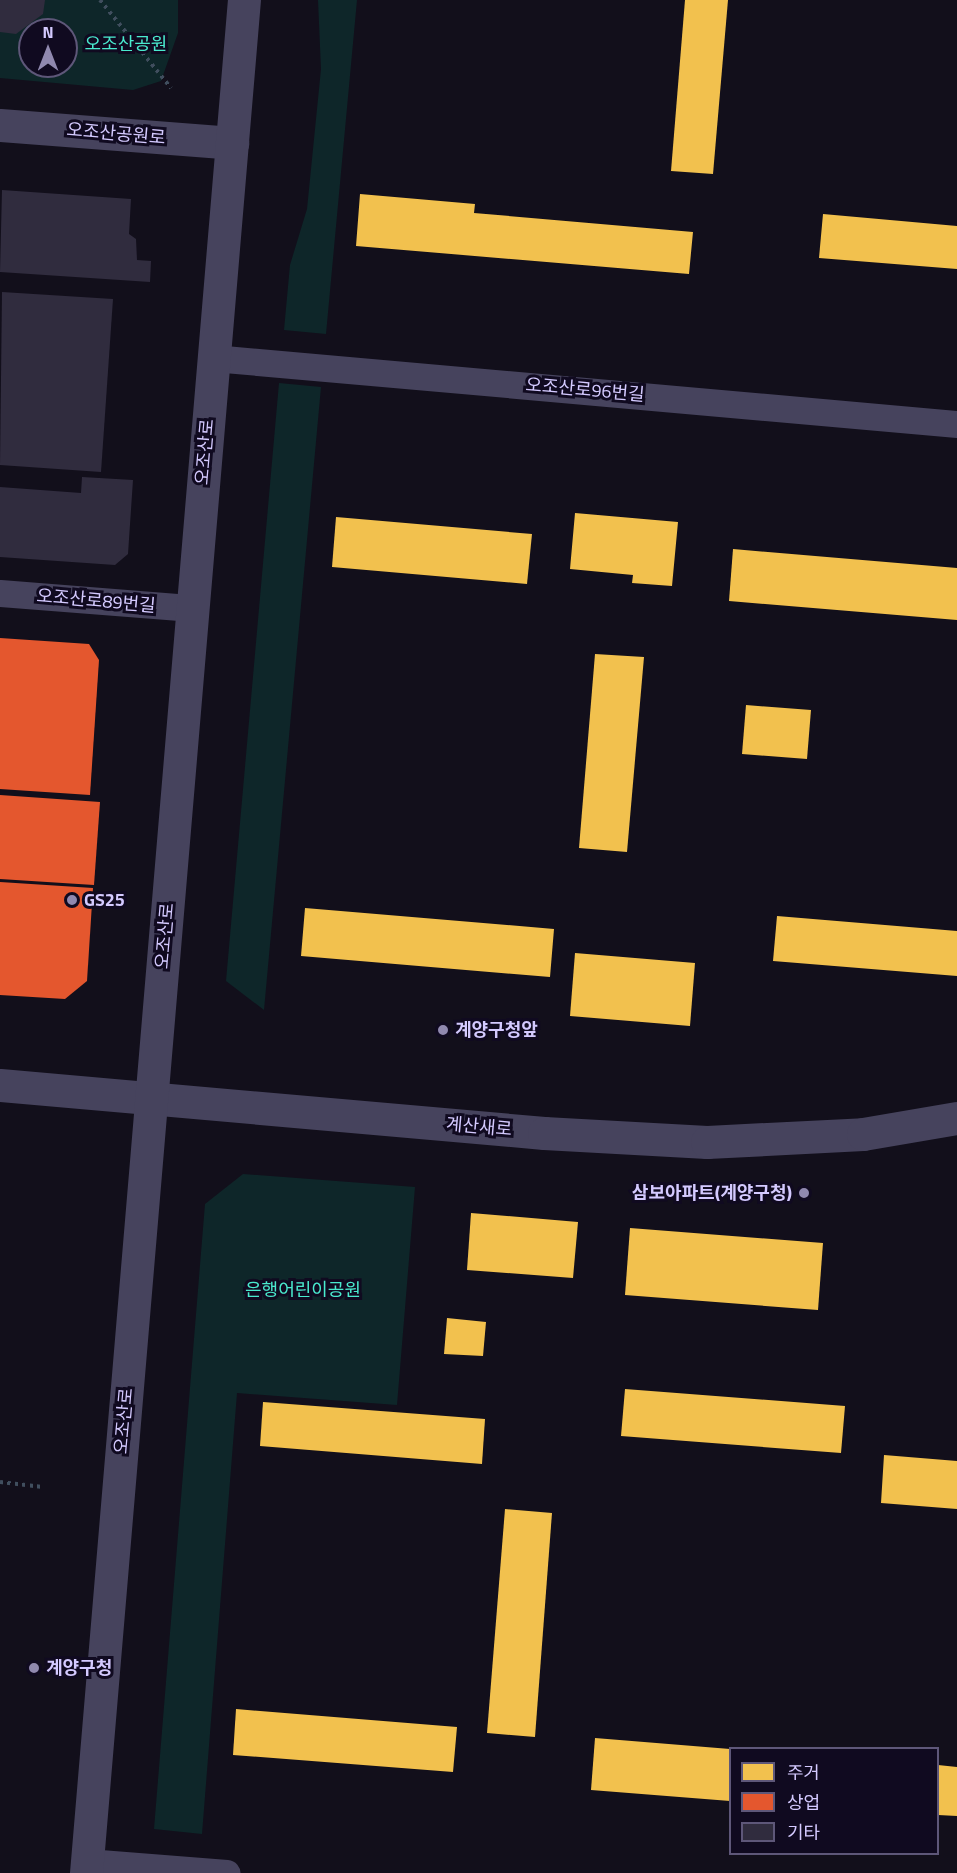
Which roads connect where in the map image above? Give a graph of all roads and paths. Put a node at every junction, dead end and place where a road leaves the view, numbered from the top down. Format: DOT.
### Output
graph roads {
  1 [pos="100,0"];
  2 [pos="244,0"];
  3 [pos="171,88"];
  4 [pos="0,125"];
  5 [pos="232,143"];
  6 [pos="213,358"];
  7 [pos="957,423"];
  8 [pos="0,593"];
  9 [pos="192,608"];
  10 [pos="0,1085"];
  11 [pos="151,1098"];
  12 [pos="957,1118"];
  13 [pos="0,1482"];
  14 [pos="43,1487"];
  15 [pos="87,1867"];
  16 [pos="227,1873"];
  1 -- 3 [label="path"];
  2 -- 5 [label="street, 오조산로"];
  4 -- 5 [label="street, 오조산공원로"];
  5 -- 6 [label="street, 오조산로"];
  6 -- 7 [label="street, 오조산로96번길"];
  6 -- 9 [label="street, 오조산로"];
  8 -- 9 [label="street, 오조산로89번길"];
  9 -- 11 [label="street, 오조산로"];
  10 -- 11 [label="street, 계산새로"];
  11 -- 12 [label="street, 계산새로"];
  11 -- 15 [label="street, 오조산로"];
  13 -- 14 [label="path"];
  15 -- 16 [label="street"];
}
